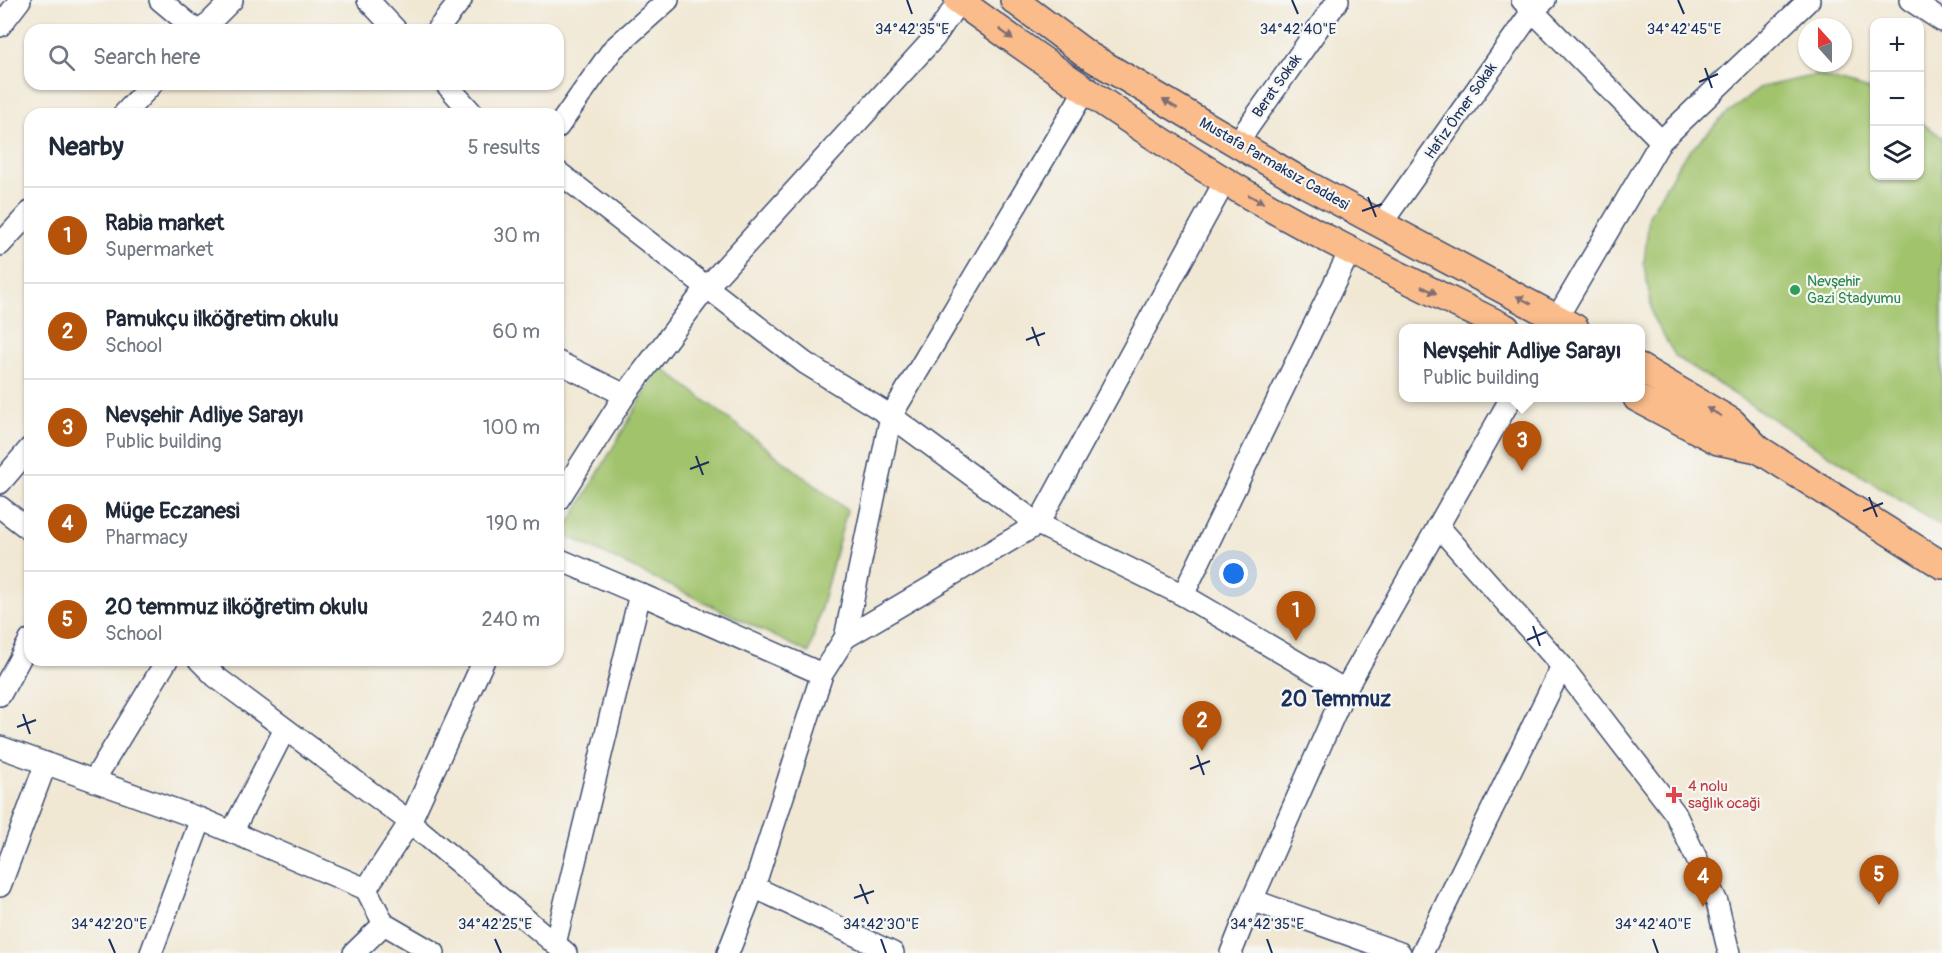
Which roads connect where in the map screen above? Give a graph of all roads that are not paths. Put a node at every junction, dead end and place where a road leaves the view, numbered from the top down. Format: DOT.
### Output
graph roads {
  1 [pos="20,0"];
  2 [pos="160,0"];
  3 [pos="232,0"];
  4 [pos="368,0"];
  5 [pos="461,0"];
  6 [pos="668,0"];
  7 [pos="959,0"];
  8 [pos="1014,0"];
  9 [pos="1338,0"];
  10 [pos="1809,0"];
  11 [pos="1910,0"];
  12 [pos="1533,3"];
  13 [pos="1942,21"];
  14 [pos="189,24"];
  15 [pos="208,24"];
  16 [pos="390,24"];
  17 [pos="442,24"];
  18 [pos="0,26"];
  19 [pos="148,90"];
  20 [pos="451,90"];
  21 [pos="1084,90"];
  22 [pos="135,108"];
  23 [pos="468,108"];
  24 [pos="564,118"];
  25 [pos="1661,141"];
  26 [pos="1237,143"];
  27 [pos="564,177"];
  28 [pos="1225,181"];
  29 [pos="24,217"];
  30 [pos="1381,224"];
  31 [pos="4,233"];
  32 [pos="1350,251"];
  33 [pos="707,287"];
  34 [pos="1498,324"];
  35 [pos="1559,324"];
  36 [pos="1562,324"];
  37 [pos="564,365"];
  38 [pos="1645,370"];
  39 [pos="626,395"];
  40 [pos="1509,402"];
  41 [pos="1645,402"];
  42 [pos="891,416"];
  43 [pos="1758,449"];
  44 [pos="24,455"];
  45 [pos="0,483"];
  46 [pos="564,491"];
  47 [pos="0,507"];
  48 [pos="1038,524"];
  49 [pos="24,525"];
  50 [pos="1438,526"];
  51 [pos="564,562"];
  52 [pos="1942,565"];
  53 [pos="640,594"];
  54 [pos="1183,595"];
  55 [pos="845,638"];
  56 [pos="24,651"];
  57 [pos="163,666"];
  58 [pos="481,666"];
  59 [pos="1562,666"];
  60 [pos="222,669"];
  61 [pos="822,674"];
  62 [pos="1345,690"];
  63 [pos="0,695"];
  64 [pos="285,729"];
  65 [pos="0,747"];
  66 [pos="46,763"];
  67 [pos="94,780"];
  68 [pos="201,819"];
  69 [pos="410,822"];
  70 [pos="232,832"];
  71 [pos="0,886"];
  72 [pos="754,887"];
  73 [pos="366,889"];
  74 [pos="1252,900"];
  75 [pos="384,924"];
  76 [pos="560,949"];
  77 [pos="151,953"];
  78 [pos="354,953"];
  79 [pos="434,953"];
  80 [pos="728,953"];
  81 [pos="893,953"];
  82 [pos="1231,953"];
  83 [pos="1400,953"];
  84 [pos="1422,953"];
  85 [pos="1729,953"];
  1 -- 18 [label="street"];
  2 -- 14 [label="street"];
  3 -- 15 [label="street"];
  4 -- 16 [label="street"];
  5 -- 17 [label="street"];
  6 -- 24 [label="street"];
  7 -- 21 [label="main road, one-way"];
  7 -- 33 [label="street"];
  26 -- 8 [label="main road, Mustafa Parmaksız Caddesi, one-way"];
  9 -- 26 [label="street, Berat Sokak"];
  10 -- 25 [label="street"];
  11 -- 13 [label="street"];
  12 -- 25 [label="street"];
  12 -- 30 [label="street, Hafız Ömer Sokak"];
  19 -- 22 [label="street"];
  20 -- 23 [label="street"];
  21 -- 28 [label="main road"];
  21 -- 42 [label="street"];
  25 -- 36 [label="street"];
  26 -- 30 [label="main road, Mustafa Parmaksız Caddesi"];
  27 -- 33 [label="street"];
  28 -- 32 [label="main road, one-way"];
  28 -- 48 [label="street"];
  29 -- 31 [label="street"];
  35 -- 30 [label="main road, Mustafa Parmaksız Caddesi, one-way"];
  32 -- 34 [label="main road, one-way"];
  32 -- 54 [label="street"];
  33 -- 39 [label="street"];
  33 -- 42 [label="street"];
  37 -- 39 [label="street"];
  43 -- 38 [label="main road, one-way"];
  39 -- 46 [label="street"];
  40 -- 50 [label="street"];
  41 -- 43 [label="main road"];
  42 -- 48 [label="street"];
  42 -- 55 [label="street"];
  43 -- 52 [label="main road"];
  44 -- 45 [label="street"];
  47 -- 49 [label="street"];
  48 -- 54 [label="street"];
  48 -- 55 [label="street"];
  50 -- 59 [label="street"];
  50 -- 62 [label="street"];
  51 -- 53 [label="street"];
  53 -- 61 [label="street"];
  53 -- 76 [label="street"];
  54 -- 62 [label="street"];
  55 -- 61 [label="street"];
  56 -- 63 [label="street"];
  57 -- 67 [label="street"];
  58 -- 69 [label="street"];
  59 -- 84 [label="street"];
  59 -- 85 [label="street"];
  60 -- 64 [label="street"];
  61 -- 72 [label="street"];
  62 -- 74 [label="street"];
  64 -- 69 [label="street"];
  64 -- 70 [label="street"];
  65 -- 66 [label="street"];
  66 -- 67 [label="street"];
  66 -- 71 [label="street"];
  67 -- 68 [label="street"];
  68 -- 70 [label="street"];
  68 -- 77 [label="street"];
  69 -- 73 [label="street"];
  69 -- 76 [label="street"];
  70 -- 73 [label="street"];
  72 -- 80 [label="street"];
  72 -- 81 [label="street"];
  73 -- 75 [label="street"];
  74 -- 82 [label="street"];
  74 -- 83 [label="street"];
  75 -- 78 [label="street"];
  75 -- 79 [label="street"];
}
